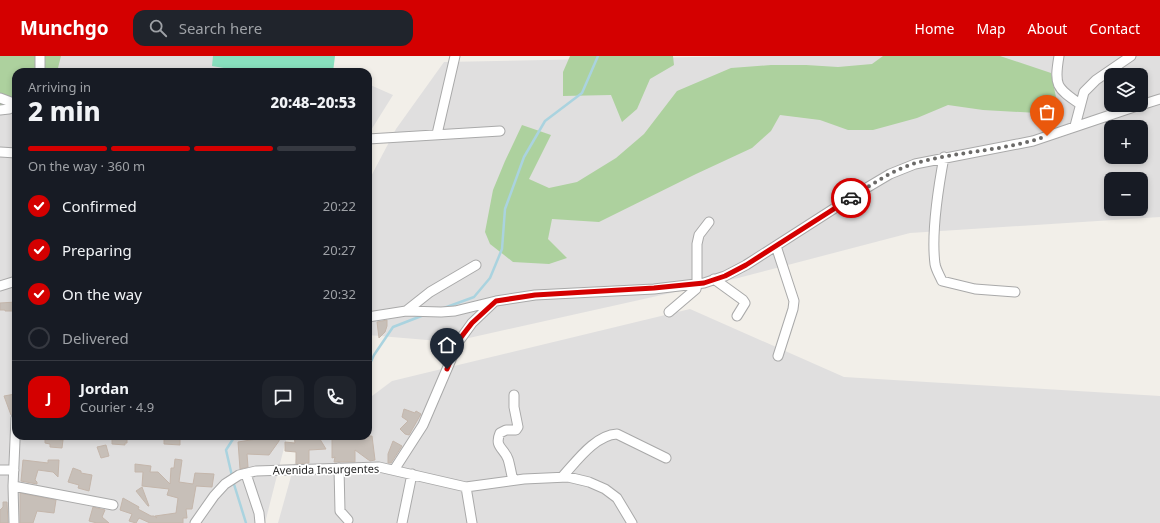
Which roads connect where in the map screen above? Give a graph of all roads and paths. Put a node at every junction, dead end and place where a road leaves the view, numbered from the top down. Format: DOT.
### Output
graph roads {
  1 [pos="40,56"];
  2 [pos="455,56"];
  3 [pos="1059,56"];
  4 [pos="1131,56"];
  5 [pos="40,68"];
  6 [pos="0,98"];
  7 [pos="1160,100"];
  8 [pos="12,102"];
  9 [pos="1148,103"];
  10 [pos="1080,104"];
  11 [pos="12,107"];
  12 [pos="0,110"];
  13 [pos="1119,112"];
  14 [pos="1075,126"];
  15 [pos="500,131"];
  16 [pos="437,134"];
  17 [pos="372,139"];
  18 [pos="0,152"];
  19 [pos="12,153"];
  20 [pos="944,157"];
  21 [pos="709,222"];
  22 [pos="776,246"];
  23 [pos="476,265"];
  24 [pos="714,279"];
  25 [pos="12,282"];
  26 [pos="697,284"];
  27 [pos="0,286"];
  28 [pos="1015,292"];
  29 [pos="496,301"];
  30 [pos="406,311"];
  31 [pos="670,312"];
  32 [pos="372,316"];
  33 [pos="737,316"];
  34 [pos="778,356"];
  35 [pos="514,395"];
  36 [pos="15,440"];
  37 [pos="666,458"];
  38 [pos="339,468"];
  39 [pos="0,470"];
  40 [pos="14,470"];
  41 [pos="394,470"];
  42 [pos="242,474"];
  43 [pos="412,474"];
  44 [pos="562,477"];
  45 [pos="513,480"];
  46 [pos="13,486"];
  47 [pos="466,487"];
  48 [pos="113,505"];
  49 [pos="348,520"];
  50 [pos="14,523"];
  51 [pos="195,523"];
  52 [pos="260,523"];
  53 [pos="402,523"];
  54 [pos="472,523"];
  55 [pos="632,523"];
  1 -- 5 [label="street"];
  2 -- 16 [label="street"];
  3 -- 10 [label="street"];
  4 -- 10 [label="street"];
  6 -- 8 [label="street"];
  7 -- 9 [label="street"];
  10 -- 14 [label="street"];
  11 -- 12 [label="street"];
  13 -- 14 [label="street"];
  14 -- 20 [label="street"];
  15 -- 16 [label="street"];
  16 -- 17 [label="street"];
  18 -- 19 [label="street"];
  20 -- 22 [label="street"];
  20 -- 28 [label="street"];
  21 -- 26 [label="street"];
  22 -- 24 [label="street"];
  22 -- 34 [label="street"];
  23 -- 30 [label="street"];
  24 -- 26 [label="street"];
  24 -- 33 [label="street"];
  25 -- 27 [label="street"];
  26 -- 29 [label="street"];
  26 -- 31 [label="street"];
  29 -- 30 [label="street"];
  29 -- 41 [label="street"];
  30 -- 32 [label="street"];
  35 -- 45 [label="street"];
  36 -- 40 [label="street"];
  37 -- 44 [label="street"];
  38 -- 41 [label="street, Avenida Insurgentes"];
  38 -- 42 [label="street, Avenida Insurgentes"];
  38 -- 49 [label="street"];
  39 -- 40 [label="street"];
  40 -- 46 [label="street"];
  41 -- 43 [label="street, Avenida Insurgentes"];
  42 -- 51 [label="street"];
  42 -- 52 [label="street"];
  43 -- 47 [label="street, Avenida Insurgentes"];
  43 -- 53 [label="street"];
  44 -- 45 [label="street, Avenida Insurgentes"];
  44 -- 55 [label="street, Avenida Insurgentes"];
  45 -- 47 [label="street, Avenida Insurgentes"];
  46 -- 48 [label="street"];
  46 -- 50 [label="street"];
  47 -- 54 [label="street"];
}
